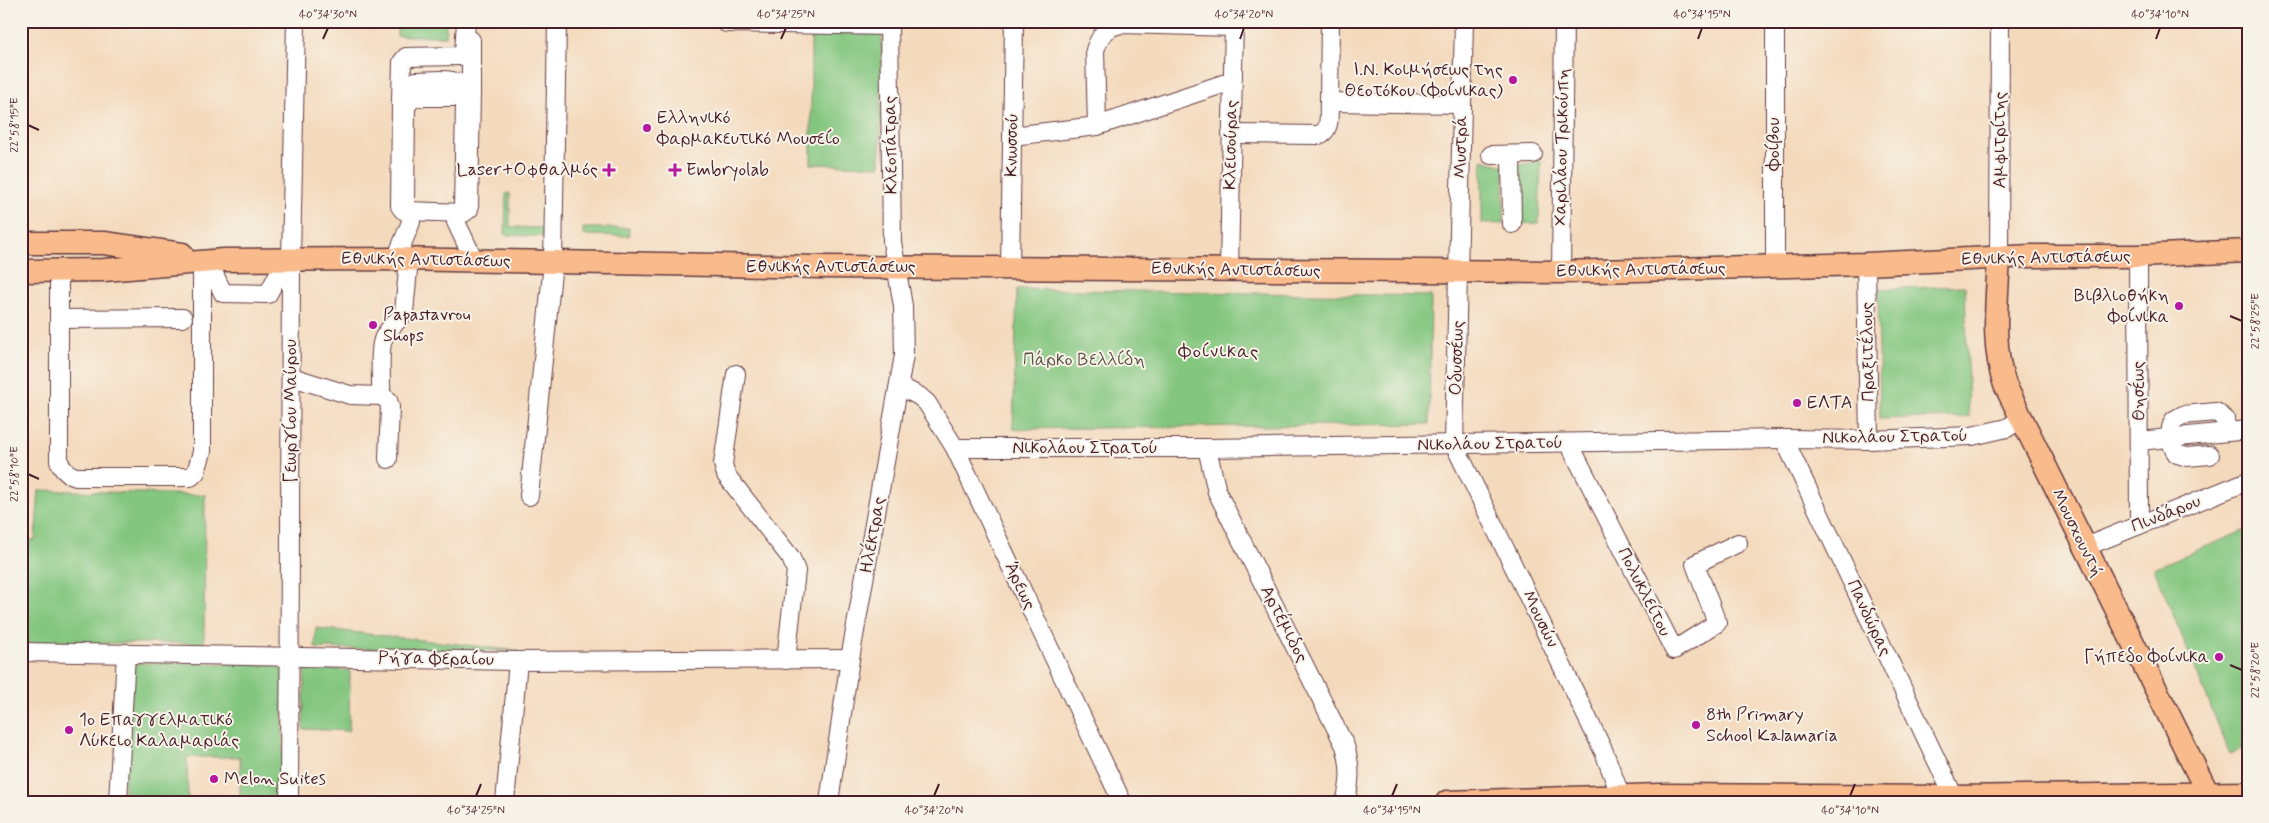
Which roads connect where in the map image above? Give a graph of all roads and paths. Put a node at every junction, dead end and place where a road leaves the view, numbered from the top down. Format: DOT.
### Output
graph roads {
  1 [pos="296,21"];
  2 [pos="466,21"];
  3 [pos="471,21"];
  4 [pos="557,21"];
  5 [pos="1014,21"];
  6 [pos="1330,21"];
  7 [pos="1464,21"];
  8 [pos="1564,21"];
  9 [pos="1775,21"];
  10 [pos="2000,21"];
  11 [pos="726,23"];
  12 [pos="889,24"];
  13 [pos="1233,24"];
  14 [pos="470,56"];
  15 [pos="416,81"];
  16 [pos="1232,81"];
  17 [pos="470,92"];
  18 [pos="1329,102"];
  19 [pos="401,104"];
  20 [pos="1462,104"];
  21 [pos="1096,126"];
  22 [pos="1232,134"];
  23 [pos="1012,136"];
  24 [pos="1533,154"];
  25 [pos="1491,155"];
  26 [pos="1512,155"];
  27 [pos="408,211"];
  28 [pos="458,213"];
  29 [pos="1512,224"];
  30 [pos="21,243"];
  31 [pos="2248,251"];
  32 [pos="2138,256"];
  33 [pos="1999,258"];
  34 [pos="289,259"];
  35 [pos="402,259"];
  36 [pos="474,260"];
  37 [pos="211,261"];
  38 [pos="553,263"];
  39 [pos="1866,264"];
  40 [pos="897,268"];
  41 [pos="1010,268"];
  42 [pos="1775,268"];
  43 [pos="1229,269"];
  44 [pos="59,270"];
  45 [pos="21,271"];
  46 [pos="1560,272"];
  47 [pos="1459,273"];
  48 [pos="60,318"];
  49 [pos="183,318"];
  50 [pos="736,374"];
  51 [pos="292,378"];
  52 [pos="899,386"];
  53 [pos="381,396"];
  54 [pos="2021,419"];
  55 [pos="2248,430"];
  56 [pos="2171,438"];
  57 [pos="1784,439"];
  58 [pos="1869,440"];
  59 [pos="1569,442"];
  60 [pos="2139,442"];
  61 [pos="1454,444"];
  62 [pos="955,448"];
  63 [pos="1207,448"];
  64 [pos="2210,455"];
  65 [pos="388,459"];
  66 [pos="2248,481"];
  67 [pos="529,496"];
  68 [pos="2139,525"];
  69 [pos="1738,543"];
  70 [pos="2084,547"];
  71 [pos="21,652"];
  72 [pos="126,653"];
  73 [pos="290,656"];
  74 [pos="850,659"];
  75 [pos="786,660"];
  76 [pos="518,661"];
  77 [pos="2248,793"];
  78 [pos="1954,797"];
  79 [pos="2210,798"];
  80 [pos="1622,799"];
  81 [pos="2013,799"];
  82 [pos="118,802"];
  83 [pos="289,802"];
  84 [pos="505,802"];
  85 [pos="828,802"];
  86 [pos="1122,802"];
  87 [pos="1345,802"];
  88 [pos="1447,802"];
  1 -- 34 [label="street, Γεωργίου Μαύρου"];
  2 -- 19 [label="street"];
  3 -- 14 [label="street"];
  4 -- 38 [label="street"];
  5 -- 23 [label="street, Κνωσσού"];
  6 -- 18 [label="street"];
  7 -- 20 [label="street, Μυστρά"];
  8 -- 46 [label="street, Χαριλάου Τρικούπη"];
  9 -- 42 [label="street, Φοίβου"];
  10 -- 33 [label="street, Αμφιτρίτης"];
  11 -- 12 [label="street"];
  12 -- 40 [label="street, Κλεοπάτρας"];
  13 -- 16 [label="street, Κλεισούρας"];
  13 -- 21 [label="street"];
  14 -- 15 [label="street"];
  14 -- 17 [label="street"];
  15 -- 17 [label="street"];
  15 -- 19 [label="street"];
  16 -- 21 [label="street"];
  16 -- 22 [label="street, Κλεισούρας"];
  17 -- 28 [label="street"];
  18 -- 20 [label="street"];
  18 -- 22 [label="street"];
  19 -- 27 [label="street"];
  20 -- 47 [label="street, Μυστρά"];
  21 -- 23 [label="street"];
  22 -- 43 [label="street, Κλεισούρας"];
  23 -- 41 [label="street, Κνωσσού"];
  24 -- 26 [label="street"];
  25 -- 26 [label="street"];
  26 -- 29 [label="street"];
  27 -- 28 [label="street"];
  27 -- 28 [label="street"];
  27 -- 35 [label="street"];
  28 -- 36 [label="street"];
  30 -- 37 [label="main road, Εθνικής Αντιστάσεως"];
  31 -- 32 [label="main road, Εθνικής Αντιστάσεως"];
  32 -- 33 [label="main road, Εθνικής Αντιστάσεως"];
  32 -- 60 [label="street, Θησέως"];
  33 -- 39 [label="main road, Εθνικής Αντιστάσεως"];
  33 -- 54 [label="main road, Μουσχουντή"];
  34 -- 35 [label="main road, Εθνικής Αντιστάσεως"];
  34 -- 37 [label="main road, Εθνικής Αντιστάσεως"];
  34 -- 37 [label="street"];
  34 -- 51 [label="street, Γεωργίου Μαύρου"];
  35 -- 36 [label="main road, Εθνικής Αντιστάσεως"];
  35 -- 53 [label="street"];
  36 -- 38 [label="main road, Εθνικής Αντιστάσεως"];
  37 -- 44 [label="main road, Εθνικής Αντιστάσεως"];
  37 -- 48 [label="street"];
  38 -- 40 [label="main road, Εθνικής Αντιστάσεως"];
  38 -- 67 [label="street"];
  39 -- 42 [label="main road, Εθνικής Αντιστάσεως"];
  39 -- 58 [label="street, Πραξιτέλους"];
  40 -- 41 [label="main road, Εθνικής Αντιστάσεως"];
  40 -- 52 [label="street, Ηλέκτρας"];
  41 -- 43 [label="main road, Εθνικής Αντιστάσεως"];
  42 -- 46 [label="main road, Εθνικής Αντιστάσεως"];
  43 -- 47 [label="main road, Εθνικής Αντιστάσεως"];
  44 -- 45 [label="main road, Εθνικής Αντιστάσεως"];
  44 -- 48 [label="street"];
  46 -- 47 [label="main road, Εθνικής Αντιστάσεως"];
  47 -- 61 [label="street, Οδυσσέως"];
  48 -- 49 [label="street"];
  50 -- 75 [label="street"];
  51 -- 53 [label="street"];
  51 -- 73 [label="street, Γεωργίου Μαύρου"];
  52 -- 62 [label="street, Άρεως"];
  52 -- 74 [label="street, Ηλέκτρας"];
  53 -- 65 [label="street"];
  54 -- 58 [label="street, Νικολάου Στρατού"];
  54 -- 70 [label="main road, Μουσχουντή"];
  55 -- 56 [label="street"];
  56 -- 60 [label="street"];
  56 -- 64 [label="street"];
  57 -- 58 [label="street, Νικολάου Στρατού"];
  57 -- 59 [label="street, Νικολάου Στρατού"];
  57 -- 78 [label="street, Πανδώρας"];
  59 -- 61 [label="street, Νικολάου Στρατού"];
  59 -- 69 [label="street, Πολυκλείτου"];
  60 -- 68 [label="street, Θησέως"];
  61 -- 63 [label="street, Νικολάου Στρατού"];
  61 -- 80 [label="street, Μουσών"];
  62 -- 63 [label="street, Νικολάου Στρατού"];
  62 -- 86 [label="street, Άρεως"];
  63 -- 87 [label="street, Αρτέμιδος"];
  66 -- 68 [label="street, Πινδάρου"];
  68 -- 70 [label="street, Πινδάρου"];
  70 -- 79 [label="main road, Μουσχουντή"];
  71 -- 72 [label="street, Ρήγα Φεραίου"];
  72 -- 73 [label="street, Ρήγα Φεραίου"];
  72 -- 82 [label="street"];
  73 -- 76 [label="street, Ρήγα Φεραίου"];
  73 -- 83 [label="street, Γεωργίου Μαύρου"];
  74 -- 75 [label="street, Ρήγα Φεραίου"];
  74 -- 85 [label="street, Ηλέκτρας"];
  75 -- 76 [label="street, Ρήγα Φεραίου"];
  76 -- 84 [label="street"];
  77 -- 79 [label="main road"];
  78 -- 80 [label="main road"];
  78 -- 81 [label="main road"];
  79 -- 81 [label="main road"];
  80 -- 88 [label="main road"];
}
